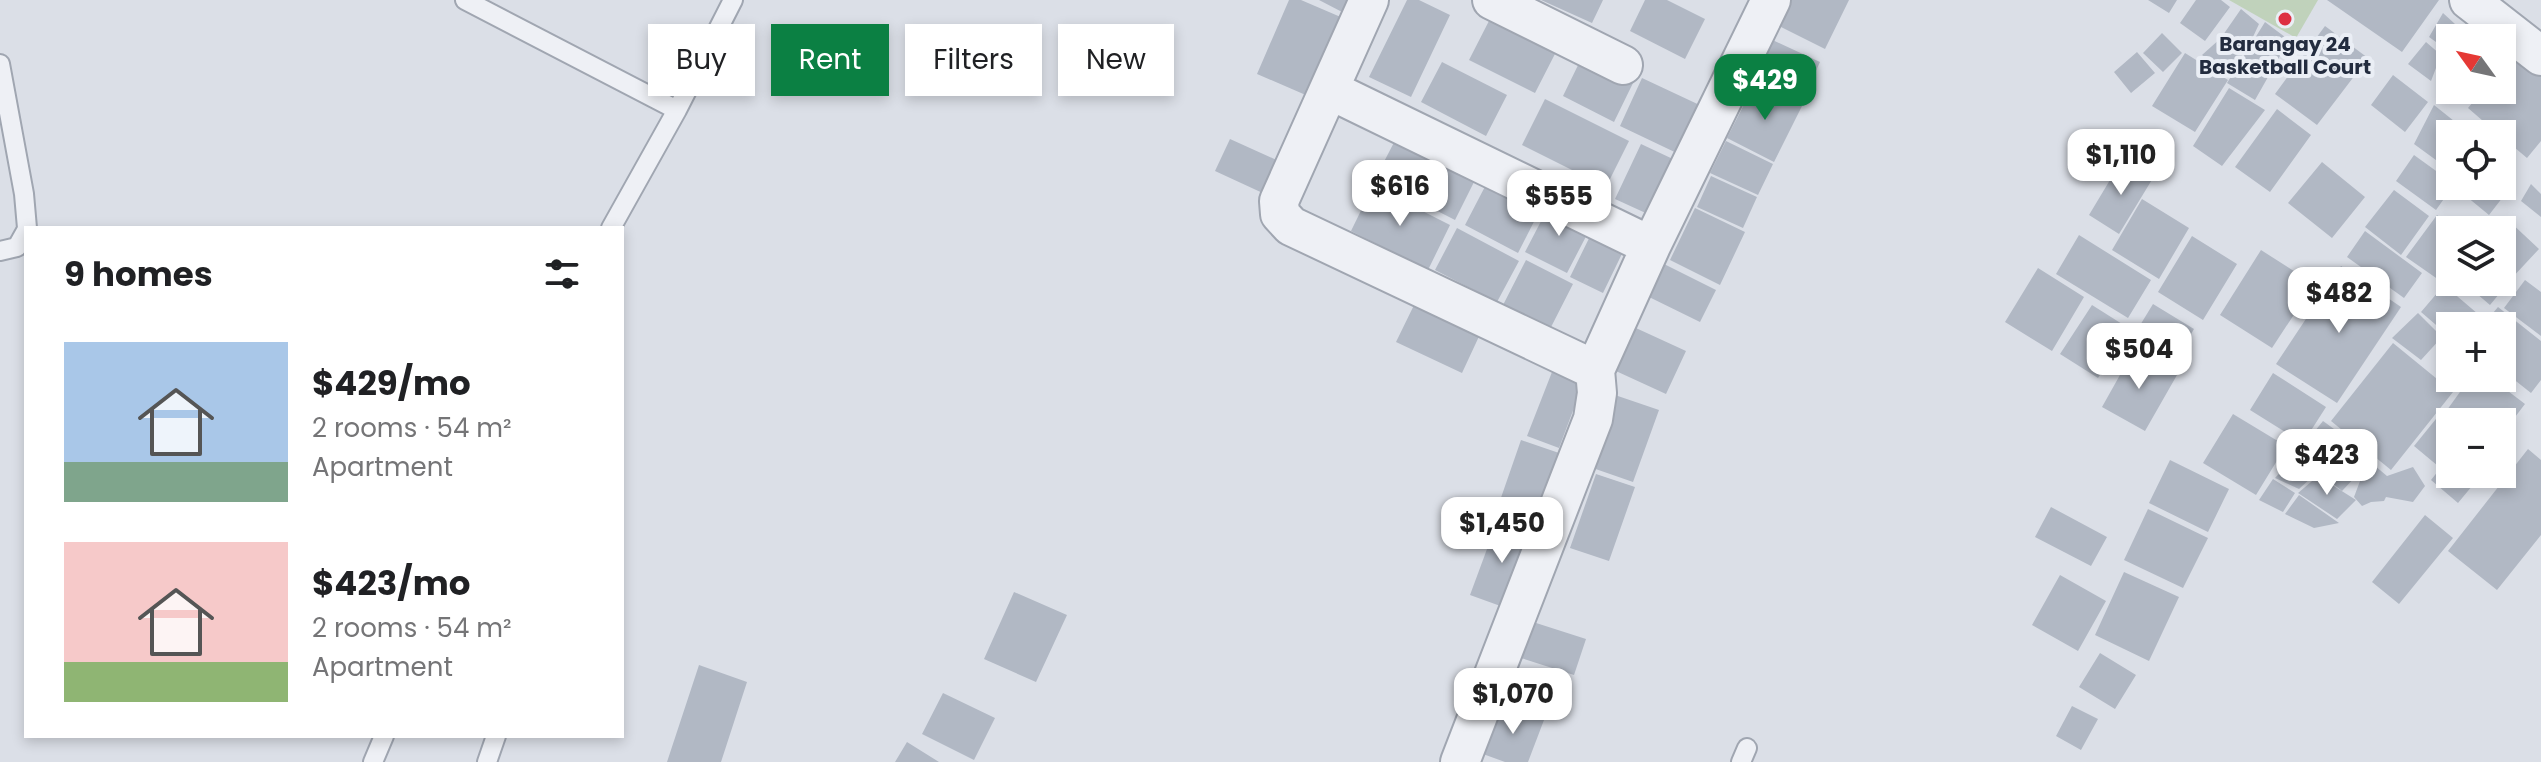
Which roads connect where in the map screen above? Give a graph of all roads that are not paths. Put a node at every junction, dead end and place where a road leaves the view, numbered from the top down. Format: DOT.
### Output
graph roads {
  1 [pos="465,0"];
  2 [pos="733,0"];
  3 [pos="1369,0"];
  4 [pos="1492,0"];
  5 [pos="1771,0"];
  6 [pos="2469,0"];
  7 [pos="2541,56"];
  8 [pos="0,64"];
  9 [pos="1623,65"];
  10 [pos="1330,90"];
  11 [pos="677,110"];
  12 [pos="27,226"];
  13 [pos="612,226"];
  14 [pos="24,235"];
  15 [pos="1651,246"];
  16 [pos="0,251"];
  17 [pos="1595,370"];
  18 [pos="383,738"];
  19 [pos="495,738"];
  20 [pos="373,762"];
  21 [pos="487,762"];
  22 [pos="1460,762"];
  1 -- 11 [label="lane"];
  2 -- 11 [label="lane"];
  3 -- 10 [label="street"];
  4 -- 9 [label="street"];
  5 -- 15 [label="street"];
  6 -- 7 [label="street"];
  8 -- 12 [label="lane"];
  10 -- 15 [label="street"];
  10 -- 17 [label="street"];
  11 -- 13 [label="lane"];
  14 -- 16 [label="lane"];
  15 -- 17 [label="street"];
  17 -- 22 [label="street"];
  18 -- 20 [label="lane"];
  19 -- 21 [label="lane"];
}
